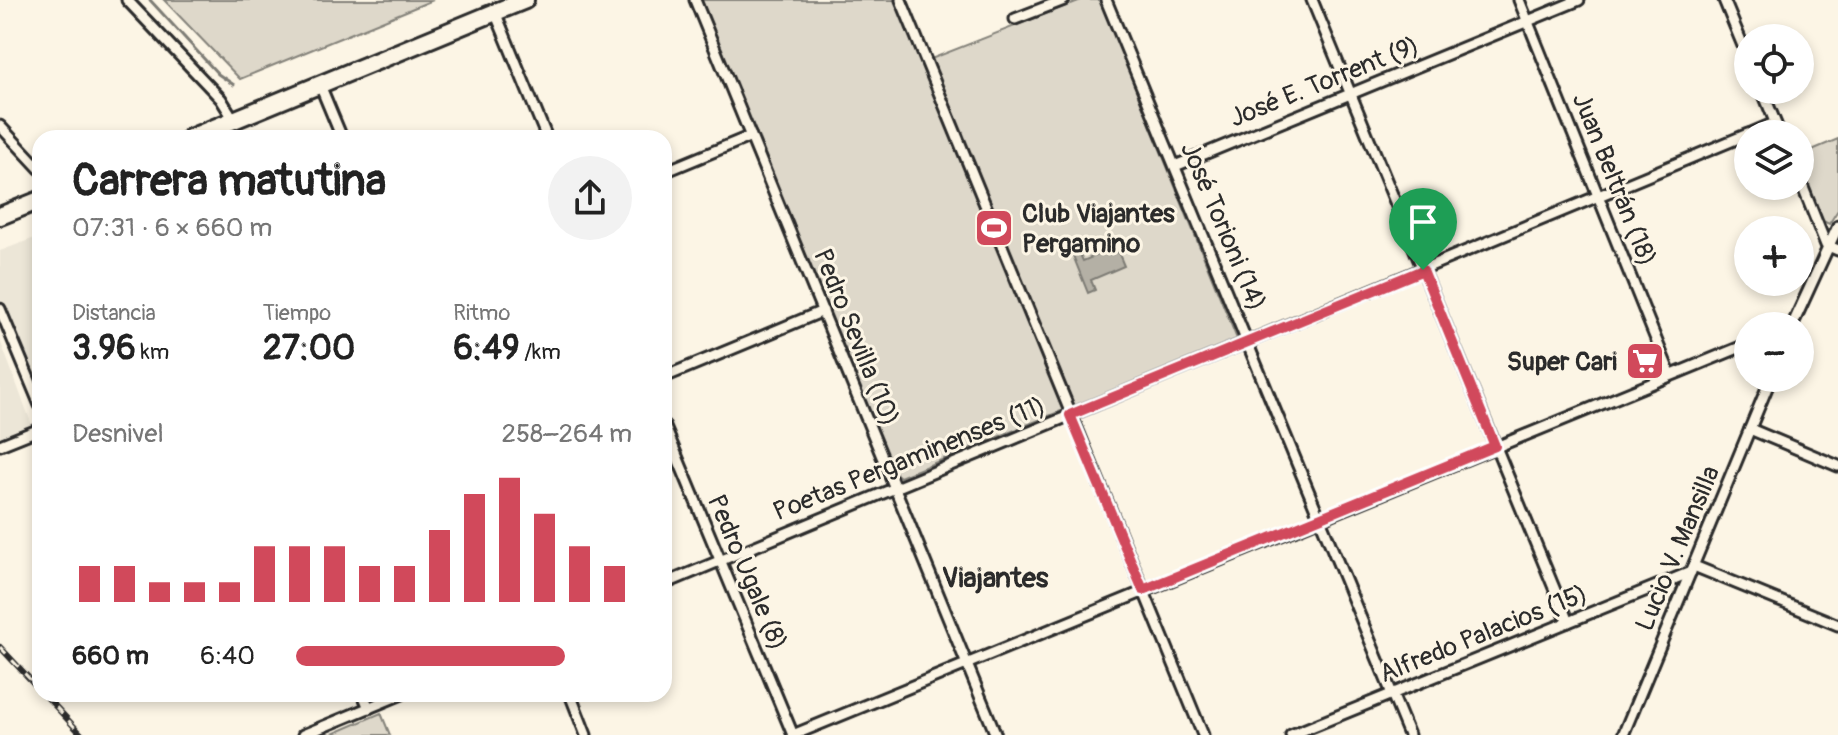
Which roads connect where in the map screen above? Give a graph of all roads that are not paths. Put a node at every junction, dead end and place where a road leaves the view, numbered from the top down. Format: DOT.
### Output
graph roads {
  1 [pos="127,0"];
  2 [pos="525,0"];
  3 [pos="695,0"];
  4 [pos="901,0"];
  5 [pos="1064,0"];
  6 [pos="1106,0"];
  7 [pos="1312,0"];
  8 [pos="1519,0"];
  9 [pos="1579,0"];
  10 [pos="1724,0"];
  11 [pos="495,12"];
  12 [pos="1015,19"];
  13 [pos="1528,21"];
  14 [pos="1734,24"];
  15 [pos="320,85"];
  16 [pos="1351,94"];
  17 [pos="234,120"];
  18 [pos="0,126"];
  19 [pos="210,130"];
  20 [pos="339,130"];
  21 [pos="544,130"];
  22 [pos="751,136"];
  23 [pos="1734,140"];
  24 [pos="32,160"];
  25 [pos="1175,166"];
  26 [pos="672,169"];
  27 [pos="1598,197"];
  28 [pos="1808,200"];
  29 [pos="32,203"];
  30 [pos="0,216"];
  31 [pos="1838,226"];
  32 [pos="1826,245"];
  33 [pos="1838,250"];
  34 [pos="1423,270"];
  35 [pos="0,309"];
  36 [pos="823,311"];
  37 [pos="1798,312"];
  38 [pos="1248,342"];
  39 [pos="1734,349"];
  40 [pos="672,374"];
  41 [pos="1670,374"];
  42 [pos="32,386"];
  43 [pos="1765,392"];
  44 [pos="1070,415"];
  45 [pos="1750,429"];
  46 [pos="32,432"];
  47 [pos="0,445"];
  48 [pos="672,445"];
  49 [pos="1495,446"];
  50 [pos="1838,466"];
  51 [pos="895,487"];
  52 [pos="1319,517"];
  53 [pos="719,560"];
  54 [pos="1693,569"];
  55 [pos="672,581"];
  56 [pos="1143,590"];
  57 [pos="1568,622"];
  58 [pos="1838,625"];
  59 [pos="967,663"];
  60 [pos="1393,694"];
  61 [pos="366,702"];
  62 [pos="383,702"];
  63 [pos="573,702"];
  64 [pos="369,708"];
  65 [pos="303,735"];
  66 [pos="586,735"];
  67 [pos="793,735"];
  68 [pos="996,735"];
  69 [pos="1203,735"];
  70 [pos="1291,735"];
  71 [pos="1409,735"];
  72 [pos="1623,735"];
  1 -- 17 [label="street"];
  2 -- 11 [label="highway"];
  3 -- 22 [label="street, Pedro Sevilla (10)"];
  4 -- 44 [label="street"];
  5 -- 12 [label="street"];
  6 -- 25 [label="street, José Torioni (14)"];
  7 -- 16 [label="street"];
  8 -- 13 [label="street, Juan Beltrán (18)"];
  9 -- 13 [label="street, José E. Torrent (9)"];
  10 -- 14 [label="street"];
  11 -- 15 [label="highway"];
  11 -- 21 [label="street"];
  13 -- 16 [label="street, José E. Torrent (9)"];
  13 -- 27 [label="street, Juan Beltrán (18)"];
  15 -- 17 [label="highway"];
  15 -- 20 [label="street"];
  16 -- 25 [label="street, José E. Torrent (9)"];
  16 -- 34 [label="street"];
  17 -- 19 [label="highway"];
  18 -- 24 [label="street"];
  22 -- 26 [label="street"];
  22 -- 36 [label="street, Pedro Sevilla (10)"];
  23 -- 27 [label="street, Poetas Pergaminenses (11)"];
  25 -- 38 [label="street, José Torioni (14)"];
  27 -- 34 [label="street, Poetas Pergaminenses (11)"];
  27 -- 41 [label="street, Juan Beltrán (18)"];
  28 -- 32 [label="street"];
  29 -- 30 [label="highway"];
  31 -- 32 [label="street"];
  32 -- 33 [label="street"];
  32 -- 37 [label="street"];
  34 -- 38 [label="street, Poetas Pergaminenses (11)"];
  34 -- 49 [label="street"];
  35 -- 42 [label="street"];
  36 -- 40 [label="street"];
  36 -- 51 [label="street, Pedro Sevilla (10)"];
  38 -- 44 [label="street, Poetas Pergaminenses (11)"];
  38 -- 52 [label="street, José Torioni (14)"];
  39 -- 41 [label="street"];
  41 -- 49 [label="street"];
  43 -- 45 [label="street, Lucio V. Mansilla"];
  44 -- 51 [label="street, Poetas Pergaminenses (11)"];
  44 -- 56 [label="street"];
  45 -- 50 [label="street"];
  45 -- 54 [label="street, Lucio V. Mansilla"];
  46 -- 47 [label="street"];
  48 -- 53 [label="street, Pedro Ugale (8)"];
  49 -- 52 [label="street"];
  49 -- 57 [label="street"];
  51 -- 53 [label="street, Poetas Pergaminenses (11)"];
  51 -- 59 [label="street, Pedro Sevilla (10)"];
  52 -- 56 [label="street"];
  52 -- 60 [label="street, José Torioni (14)"];
  53 -- 55 [label="street, Poetas Pergaminenses (11)"];
  53 -- 67 [label="street, Pedro Ugale (8)"];
  54 -- 57 [label="street, Alfredo Palacios (15)"];
  54 -- 58 [label="street"];
  54 -- 72 [label="street, Lucio V. Mansilla"];
  56 -- 59 [label="street"];
  56 -- 69 [label="street"];
  57 -- 60 [label="street, Alfredo Palacios (15)"];
  59 -- 67 [label="street"];
  59 -- 68 [label="street, Pedro Sevilla (10)"];
  60 -- 70 [label="street, Alfredo Palacios (15)"];
  60 -- 71 [label="street, José Torioni (14)"];
  61 -- 64 [label="street"];
  62 -- 64 [label="street"];
  63 -- 66 [label="street"];
  64 -- 65 [label="street"];
}
